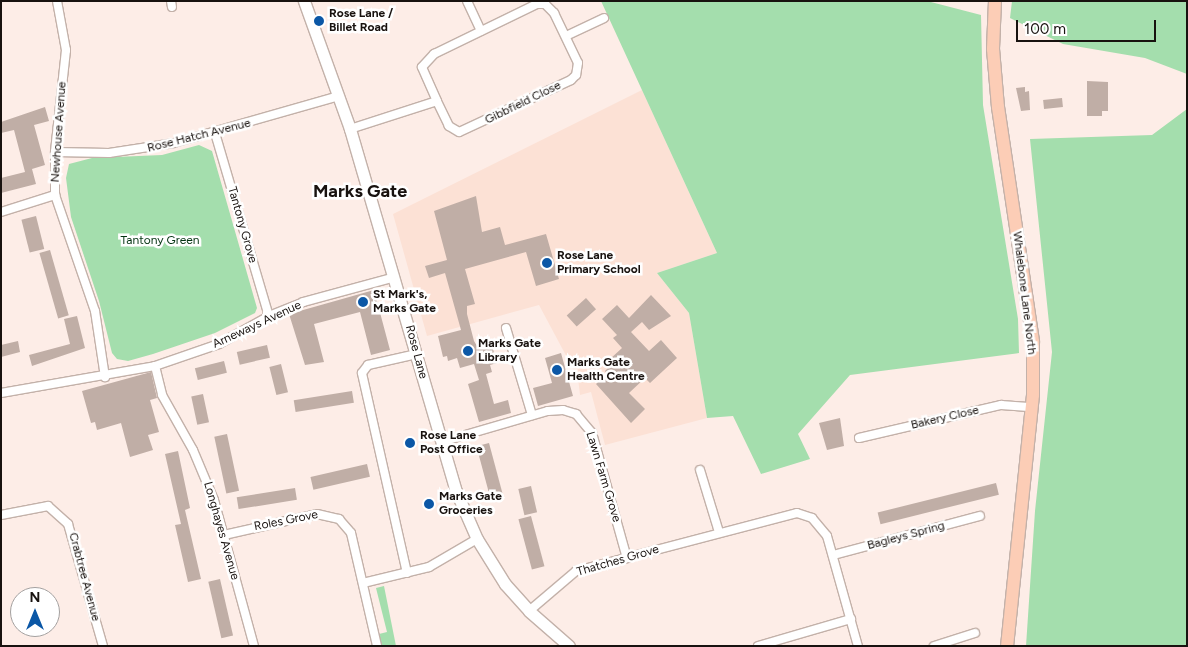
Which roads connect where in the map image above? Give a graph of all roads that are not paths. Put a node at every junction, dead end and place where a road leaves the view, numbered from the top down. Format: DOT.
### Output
graph roads {
  1 [pos="57,1"];
  2 [pos="304,1"];
  3 [pos="466,1"];
  4 [pos="995,1"];
  5 [pos="604,18"];
  6 [pos="481,31"];
  7 [pos="566,36"];
  8 [pos="339,96"];
  9 [pos="437,101"];
  10 [pos="350,129"];
  11 [pos="215,133"];
  12 [pos="55,152"];
  13 [pos="55,196"];
  14 [pos="1,212"];
  15 [pos="395,278"];
  16 [pos="269,316"];
  17 [pos="506,328"];
  18 [pos="416,354"];
  19 [pos="155,366"];
  20 [pos="105,377"];
  21 [pos="1,393"];
  22 [pos="1032,407"];
  23 [pos="532,415"];
  24 [pos="859,438"];
  25 [pos="441,442"];
  26 [pos="700,470"];
  27 [pos="1,515"];
  28 [pos="980,516"];
  29 [pos="719,532"];
  30 [pos="224,535"];
  31 [pos="477,539"];
  32 [pos="833,555"];
  33 [pos="627,558"];
  34 [pos="407,573"];
  35 [pos="363,583"];
  36 [pos="529,611"];
  37 [pos="851,619"];
  38 [pos="975,633"];
  39 [pos="103,646"];
  40 [pos="254,646"];
  41 [pos="377,646"];
  42 [pos="569,646"];
  43 [pos="758,646"];
  44 [pos="858,646"];
  45 [pos="934,646"];
  46 [pos="1007,646"];
  1 -- 12 [label="street, Newhouse Avenue"];
  2 -- 8 [label="street, Rose Lane"];
  3 -- 6 [label="street"];
  4 -- 22 [label="main road, Whalebone Lane North"];
  5 -- 7 [label="street"];
  6 -- 7 [label="street, Gibbfield Close"];
  6 -- 9 [label="street, Gibbfield Close"];
  7 -- 9 [label="street, Gibbfield Close"];
  8 -- 10 [label="street, Rose Lane"];
  8 -- 11 [label="street, Rose Hatch Avenue"];
  9 -- 10 [label="street"];
  10 -- 15 [label="street, Rose Lane"];
  11 -- 12 [label="street, Rose Hatch Avenue"];
  11 -- 16 [label="street, Tantony Grove"];
  12 -- 13 [label="street, Newhouse Avenue"];
  13 -- 14 [label="street"];
  13 -- 20 [label="street, Newhouse Avenue"];
  15 -- 16 [label="street, Arneways Avenue"];
  15 -- 18 [label="street, Rose Lane"];
  16 -- 19 [label="street, Arneways Avenue"];
  17 -- 23 [label="street"];
  18 -- 25 [label="street, Rose Lane"];
  18 -- 34 [label="street"];
  19 -- 20 [label="street, Arneways Avenue"];
  19 -- 30 [label="street, Longhayes Avenue"];
  20 -- 21 [label="street, Arneways Avenue"];
  22 -- 24 [label="street, Bakery Close"];
  22 -- 46 [label="main road, Whalebone Lane North"];
  23 -- 25 [label="street, Lawn Farm Grove"];
  23 -- 33 [label="street, Lawn Farm Grove"];
  25 -- 31 [label="street, Rose Lane"];
  26 -- 29 [label="street"];
  27 -- 39 [label="street, Crabtree Avenue"];
  28 -- 32 [label="street, Bagleys Spring"];
  29 -- 32 [label="street, Thatches Grove"];
  29 -- 33 [label="street, Thatches Grove"];
  30 -- 35 [label="street, Roles Grove"];
  30 -- 40 [label="street, Longhayes Avenue"];
  31 -- 34 [label="street"];
  31 -- 36 [label="street, Rose Lane"];
  32 -- 37 [label="street, Thatches Grove"];
  33 -- 36 [label="street, Thatches Grove"];
  34 -- 35 [label="street"];
  35 -- 41 [label="street, Roles Grove"];
  36 -- 42 [label="street, Rose Lane"];
  37 -- 43 [label="street"];
  37 -- 44 [label="street, Thatches Grove"];
  38 -- 45 [label="street"];
}
